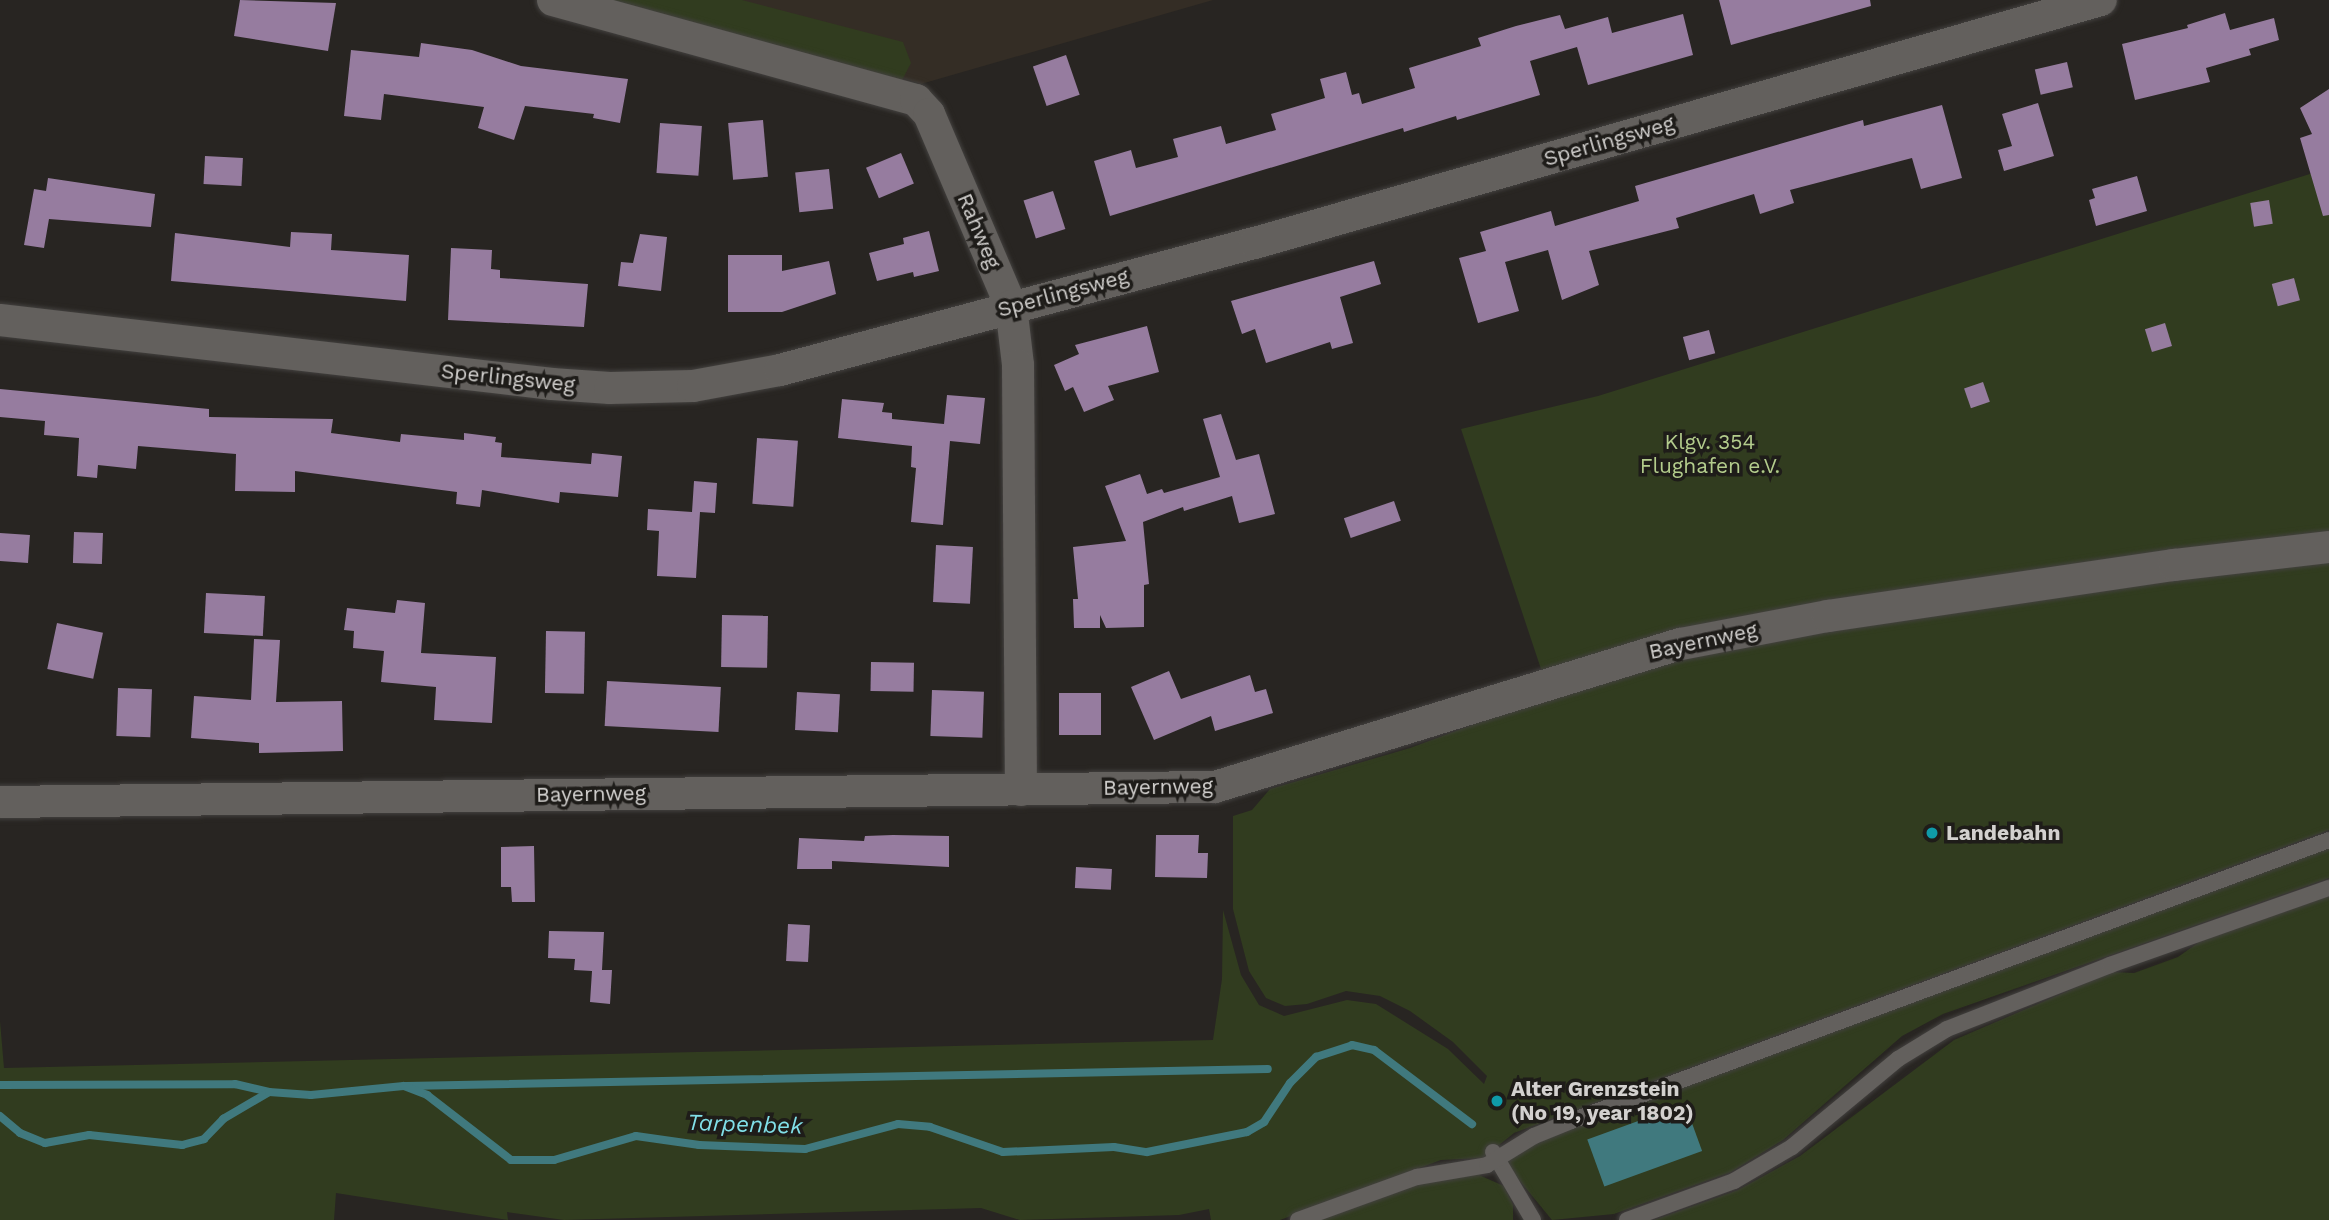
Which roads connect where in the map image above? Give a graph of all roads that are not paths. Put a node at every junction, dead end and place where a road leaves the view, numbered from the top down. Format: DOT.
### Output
graph roads {
  1 [pos="553,0"];
  2 [pos="2101,0"];
  3 [pos="1012,306"];
  4 [pos="0,320"];
  5 [pos="2329,547"];
  6 [pos="1021,790"];
  7 [pos="0,802"];
  8 [pos="2329,840"];
  9 [pos="2329,888"];
  10 [pos="1495,1155"];
  11 [pos="1298,1220"];
  12 [pos="1533,1220"];
  13 [pos="1627,1220"];
  1 -- 3 [label="street, Rahweg"];
  2 -- 3 [label="street, Sperlingsweg"];
  3 -- 4 [label="street, Sperlingsweg"];
  3 -- 6 [label="street, Rahweg"];
  5 -- 6 [label="street, Bayernweg"];
  6 -- 7 [label="street, Bayernweg"];
  8 -- 10 [label="lane"];
  9 -- 13 [label="lane"];
  10 -- 11 [label="lane"];
  10 -- 12 [label="lane"];
}
